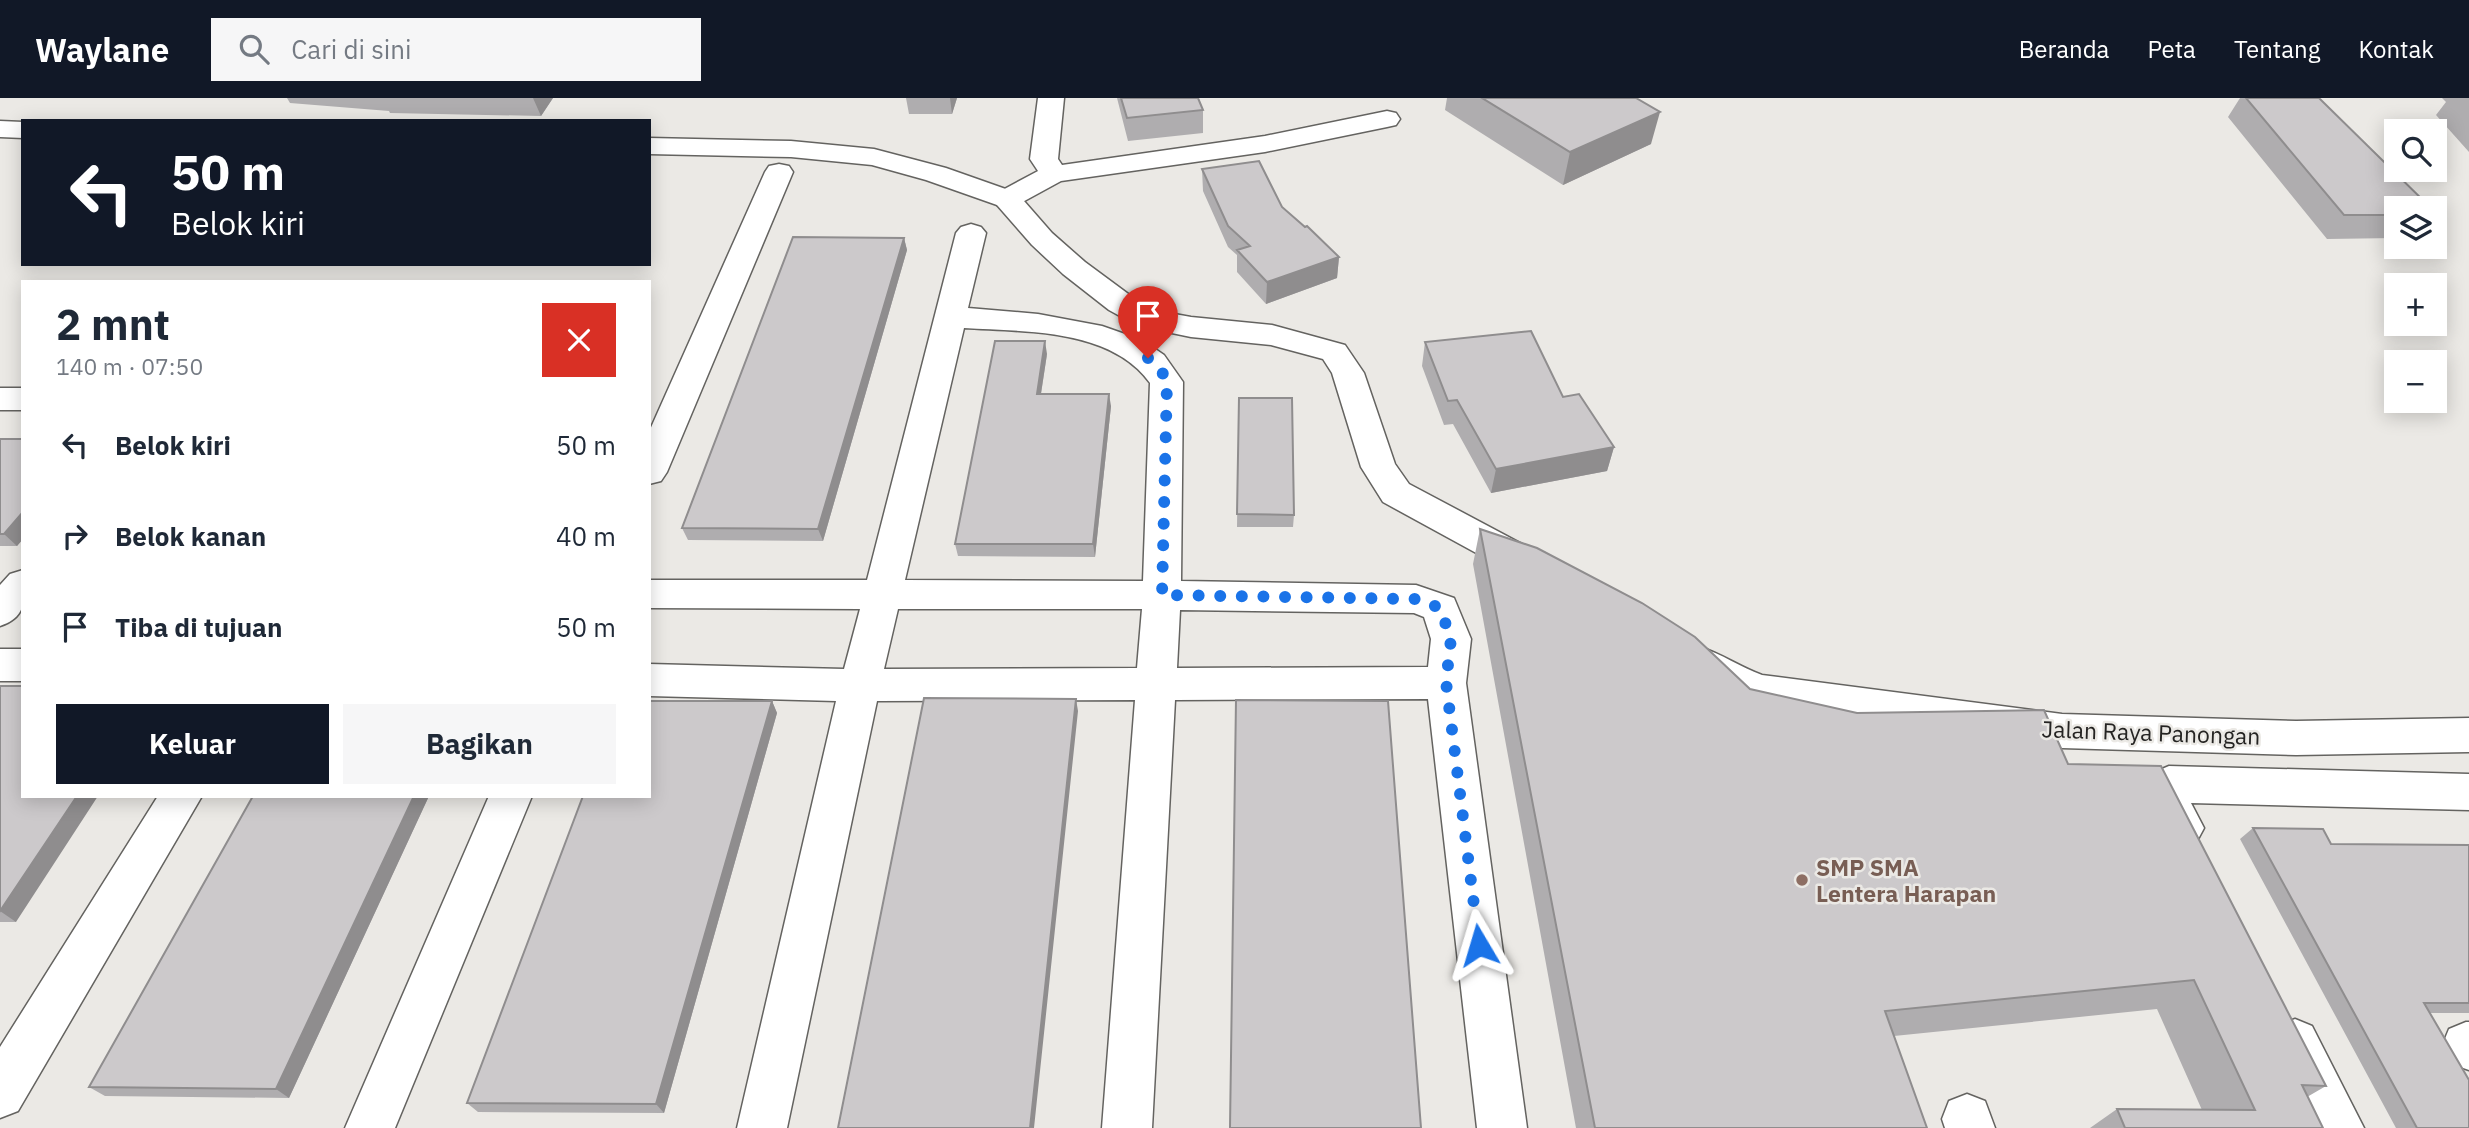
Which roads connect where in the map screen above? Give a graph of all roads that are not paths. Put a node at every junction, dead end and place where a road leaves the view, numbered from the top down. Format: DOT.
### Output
graph roads {
  1 [pos="1051,98"];
  2 [pos="1387,119"];
  3 [pos="0,129"];
  4 [pos="21,130"];
  5 [pos="651,146"];
  6 [pos="779,172"];
  7 [pos="1054,174"];
  8 [pos="1007,199"];
  9 [pos="971,233"];
  10 [pos="952,317"];
  11 [pos="21,398"];
  12 [pos="0,399"];
  13 [pos="651,467"];
  14 [pos="1555,577"];
  15 [pos="0,581"];
  16 [pos="21,583"];
  17 [pos="21,585"];
  18 [pos="651,594"];
  19 [pos="1162,595"];
  20 [pos="882,596"];
  21 [pos="0,611"];
  22 [pos="1668,640"];
  23 [pos="0,665"];
  24 [pos="21,665"];
  25 [pos="651,680"];
  26 [pos="1156,682"];
  27 [pos="1446,682"];
  28 [pos="860,685"];
  29 [pos="2469,735"];
  30 [pos="2469,792"];
  31 [pos="180,798"];
  32 [pos="510,798"];
  33 [pos="2203,868"];
  34 [pos="2274,1004"];
  35 [pos="0,1093"];
  36 [pos="370,1128"];
  37 [pos="762,1128"];
  38 [pos="1127,1128"];
  39 [pos="1502,1128"];
  40 [pos="2339,1128"];
  1 -- 7 [label="street"];
  2 -- 7 [label="street"];
  3 -- 4 [label="street"];
  5 -- 8 [label="street"];
  6 -- 13 [label="street"];
  7 -- 8 [label="street"];
  8 -- 14 [label="street"];
  9 -- 10 [label="street"];
  10 -- 19 [label="street"];
  10 -- 20 [label="street"];
  11 -- 12 [label="street"];
  15 -- 16 [label="street"];
  17 -- 21 [label="street"];
  18 -- 20 [label="street"];
  19 -- 20 [label="street"];
  19 -- 26 [label="street"];
  19 -- 27 [label="street"];
  20 -- 28 [label="street"];
  22 -- 29 [label="street, Jalan Raya Panongan"];
  23 -- 24 [label="street"];
  25 -- 28 [label="street"];
  26 -- 27 [label="street"];
  26 -- 28 [label="street"];
  26 -- 38 [label="street"];
  27 -- 39 [label="street"];
  28 -- 37 [label="street"];
  30 -- 33 [label="street"];
  31 -- 35 [label="street"];
  32 -- 36 [label="street"];
  34 -- 40 [label="street"];
}
